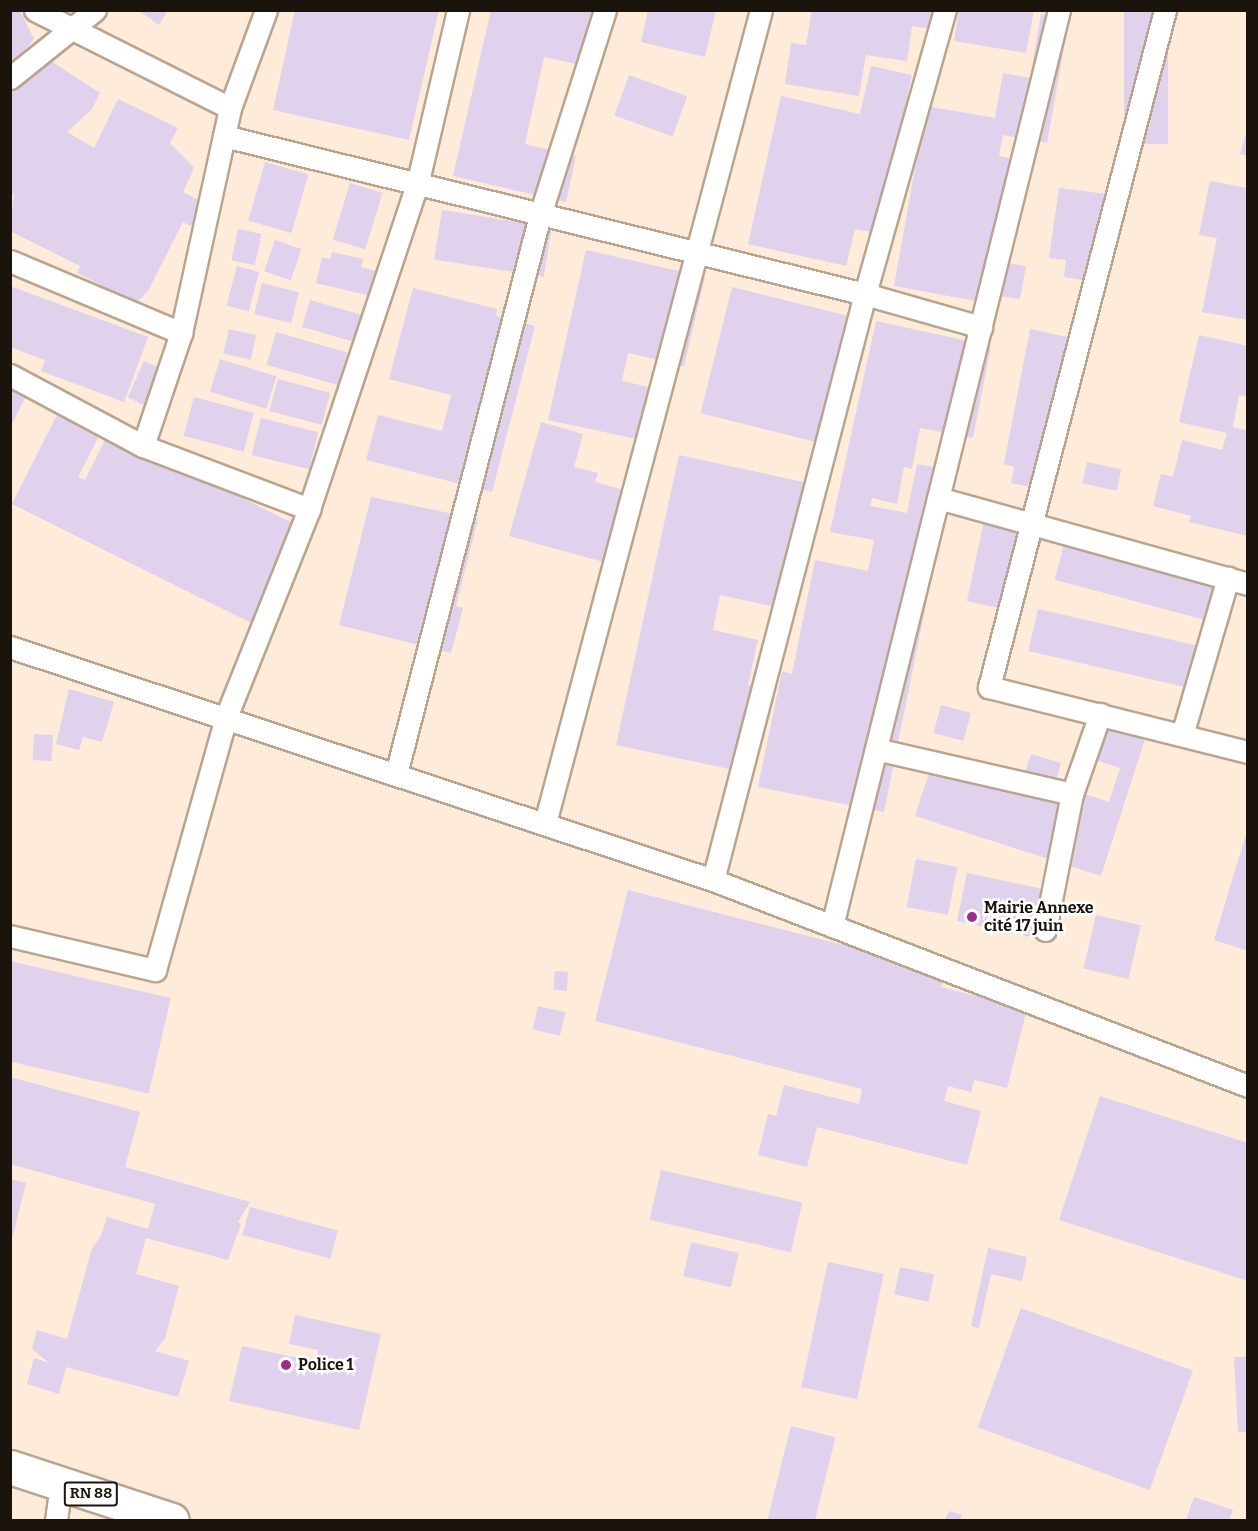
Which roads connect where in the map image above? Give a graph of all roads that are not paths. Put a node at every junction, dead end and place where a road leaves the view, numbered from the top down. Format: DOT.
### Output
graph roads {
  1 [pos="35,10"];
  2 [pos="95,10"];
  3 [pos="266,10"];
  4 [pos="458,10"];
  5 [pos="605,10"];
  6 [pos="761,10"];
  7 [pos="945,10"];
  8 [pos="1059,10"];
  9 [pos="1165,10"];
  10 [pos="72,28"];
  11 [pos="10,78"];
  12 [pos="230,108"];
  13 [pos="224,136"];
  14 [pos="418,182"];
  15 [pos="540,215"];
  16 [pos="696,255"];
  17 [pos="10,261"];
  18 [pos="865,294"];
  19 [pos="981,327"];
  20 [pos="181,333"];
  21 [pos="10,375"];
  22 [pos="143,446"];
  23 [pos="938,498"];
  24 [pos="309,509"];
  25 [pos="1032,522"];
  26 [pos="1238,581"];
  27 [pos="10,647"];
  28 [pos="1100,714"];
  29 [pos="226,717"];
  30 [pos="1182,735"];
  31 [pos="876,749"];
  32 [pos="1248,752"];
  33 [pos="396,774"];
  34 [pos="1072,794"];
  35 [pos="545,824"];
  36 [pos="712,880"];
  37 [pos="832,926"];
  38 [pos="1045,930"];
  39 [pos="10,936"];
  40 [pos="1248,1086"];
  41 [pos="10,1467"];
  42 [pos="61,1484"];
  43 [pos="56,1521"];
  44 [pos="172,1521"];
  1 -- 10 [label="street"];
  2 -- 10 [label="street"];
  3 -- 12 [label="street"];
  4 -- 14 [label="street"];
  5 -- 15 [label="street"];
  6 -- 16 [label="street"];
  7 -- 18 [label="street"];
  8 -- 19 [label="street"];
  9 -- 25 [label="street"];
  10 -- 11 [label="street"];
  10 -- 12 [label="street"];
  12 -- 13 [label="street"];
  13 -- 14 [label="street"];
  13 -- 20 [label="street"];
  14 -- 15 [label="street"];
  14 -- 24 [label="street"];
  15 -- 16 [label="street"];
  15 -- 33 [label="street"];
  16 -- 18 [label="street"];
  16 -- 35 [label="street"];
  17 -- 20 [label="street"];
  18 -- 19 [label="street"];
  18 -- 36 [label="street"];
  19 -- 23 [label="street"];
  20 -- 22 [label="street"];
  21 -- 22 [label="street"];
  22 -- 24 [label="street"];
  23 -- 25 [label="street"];
  23 -- 31 [label="street"];
  24 -- 29 [label="street"];
  25 -- 26 [label="street"];
  25 -- 28 [label="street"];
  26 -- 30 [label="street"];
  27 -- 29 [label="street"];
  28 -- 30 [label="street"];
  28 -- 34 [label="street"];
  29 -- 33 [label="street"];
  29 -- 39 [label="street"];
  30 -- 32 [label="street"];
  31 -- 34 [label="street"];
  31 -- 37 [label="street"];
  33 -- 35 [label="street"];
  34 -- 38 [label="street"];
  35 -- 36 [label="street"];
  36 -- 37 [label="street"];
  37 -- 40 [label="street"];
  41 -- 42 [label="main road, RN 88"];
  42 -- 43 [label="street"];
  42 -- 44 [label="main road, RN 88"];
}
